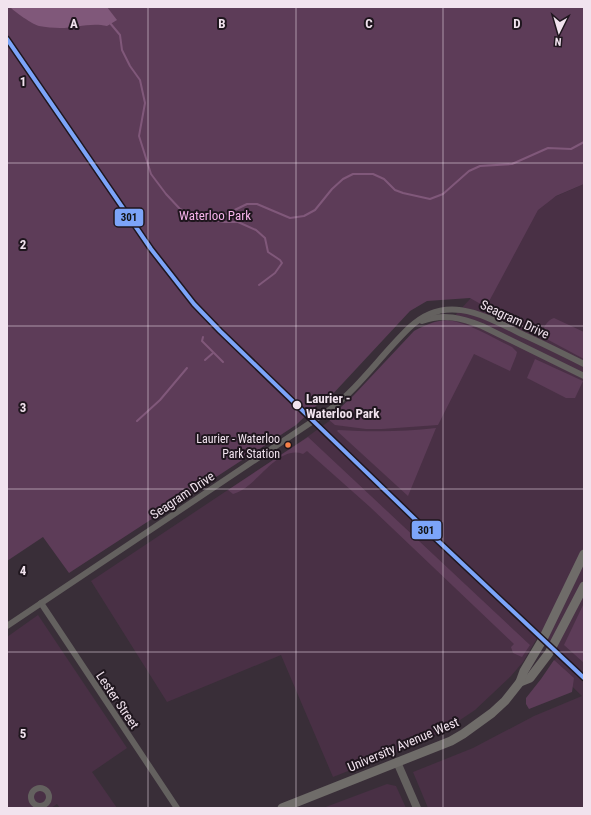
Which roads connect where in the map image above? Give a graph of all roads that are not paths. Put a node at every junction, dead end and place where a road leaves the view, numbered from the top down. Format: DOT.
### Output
graph roads {
  1 [pos="413,324"];
  2 [pos="584,364"];
  3 [pos="584,376"];
  4 [pos="584,554"];
  5 [pos="584,586"];
  6 [pos="40,604"];
  7 [pos="7,626"];
  8 [pos="520,682"];
  9 [pos="397,762"];
  10 [pos="48,802"];
  11 [pos="52,808"];
  12 [pos="177,808"];
  13 [pos="282,808"];
  14 [pos="417,808"];
  1 -- 2 [label="street, Seagram Drive"];
  1 -- 3 [label="street, Seagram Drive"];
  1 -- 6 [label="street, Seagram Drive"];
  4 -- 8 [label="main road, University Avenue West"];
  5 -- 8 [label="main road, University Avenue West"];
  6 -- 7 [label="street, Seagram Drive"];
  6 -- 12 [label="street, Lester Street"];
  8 -- 9 [label="main road, University Avenue West"];
  9 -- 13 [label="main road, University Avenue West"];
  9 -- 14 [label="street"];
  10 -- 11 [label="street"];
}
